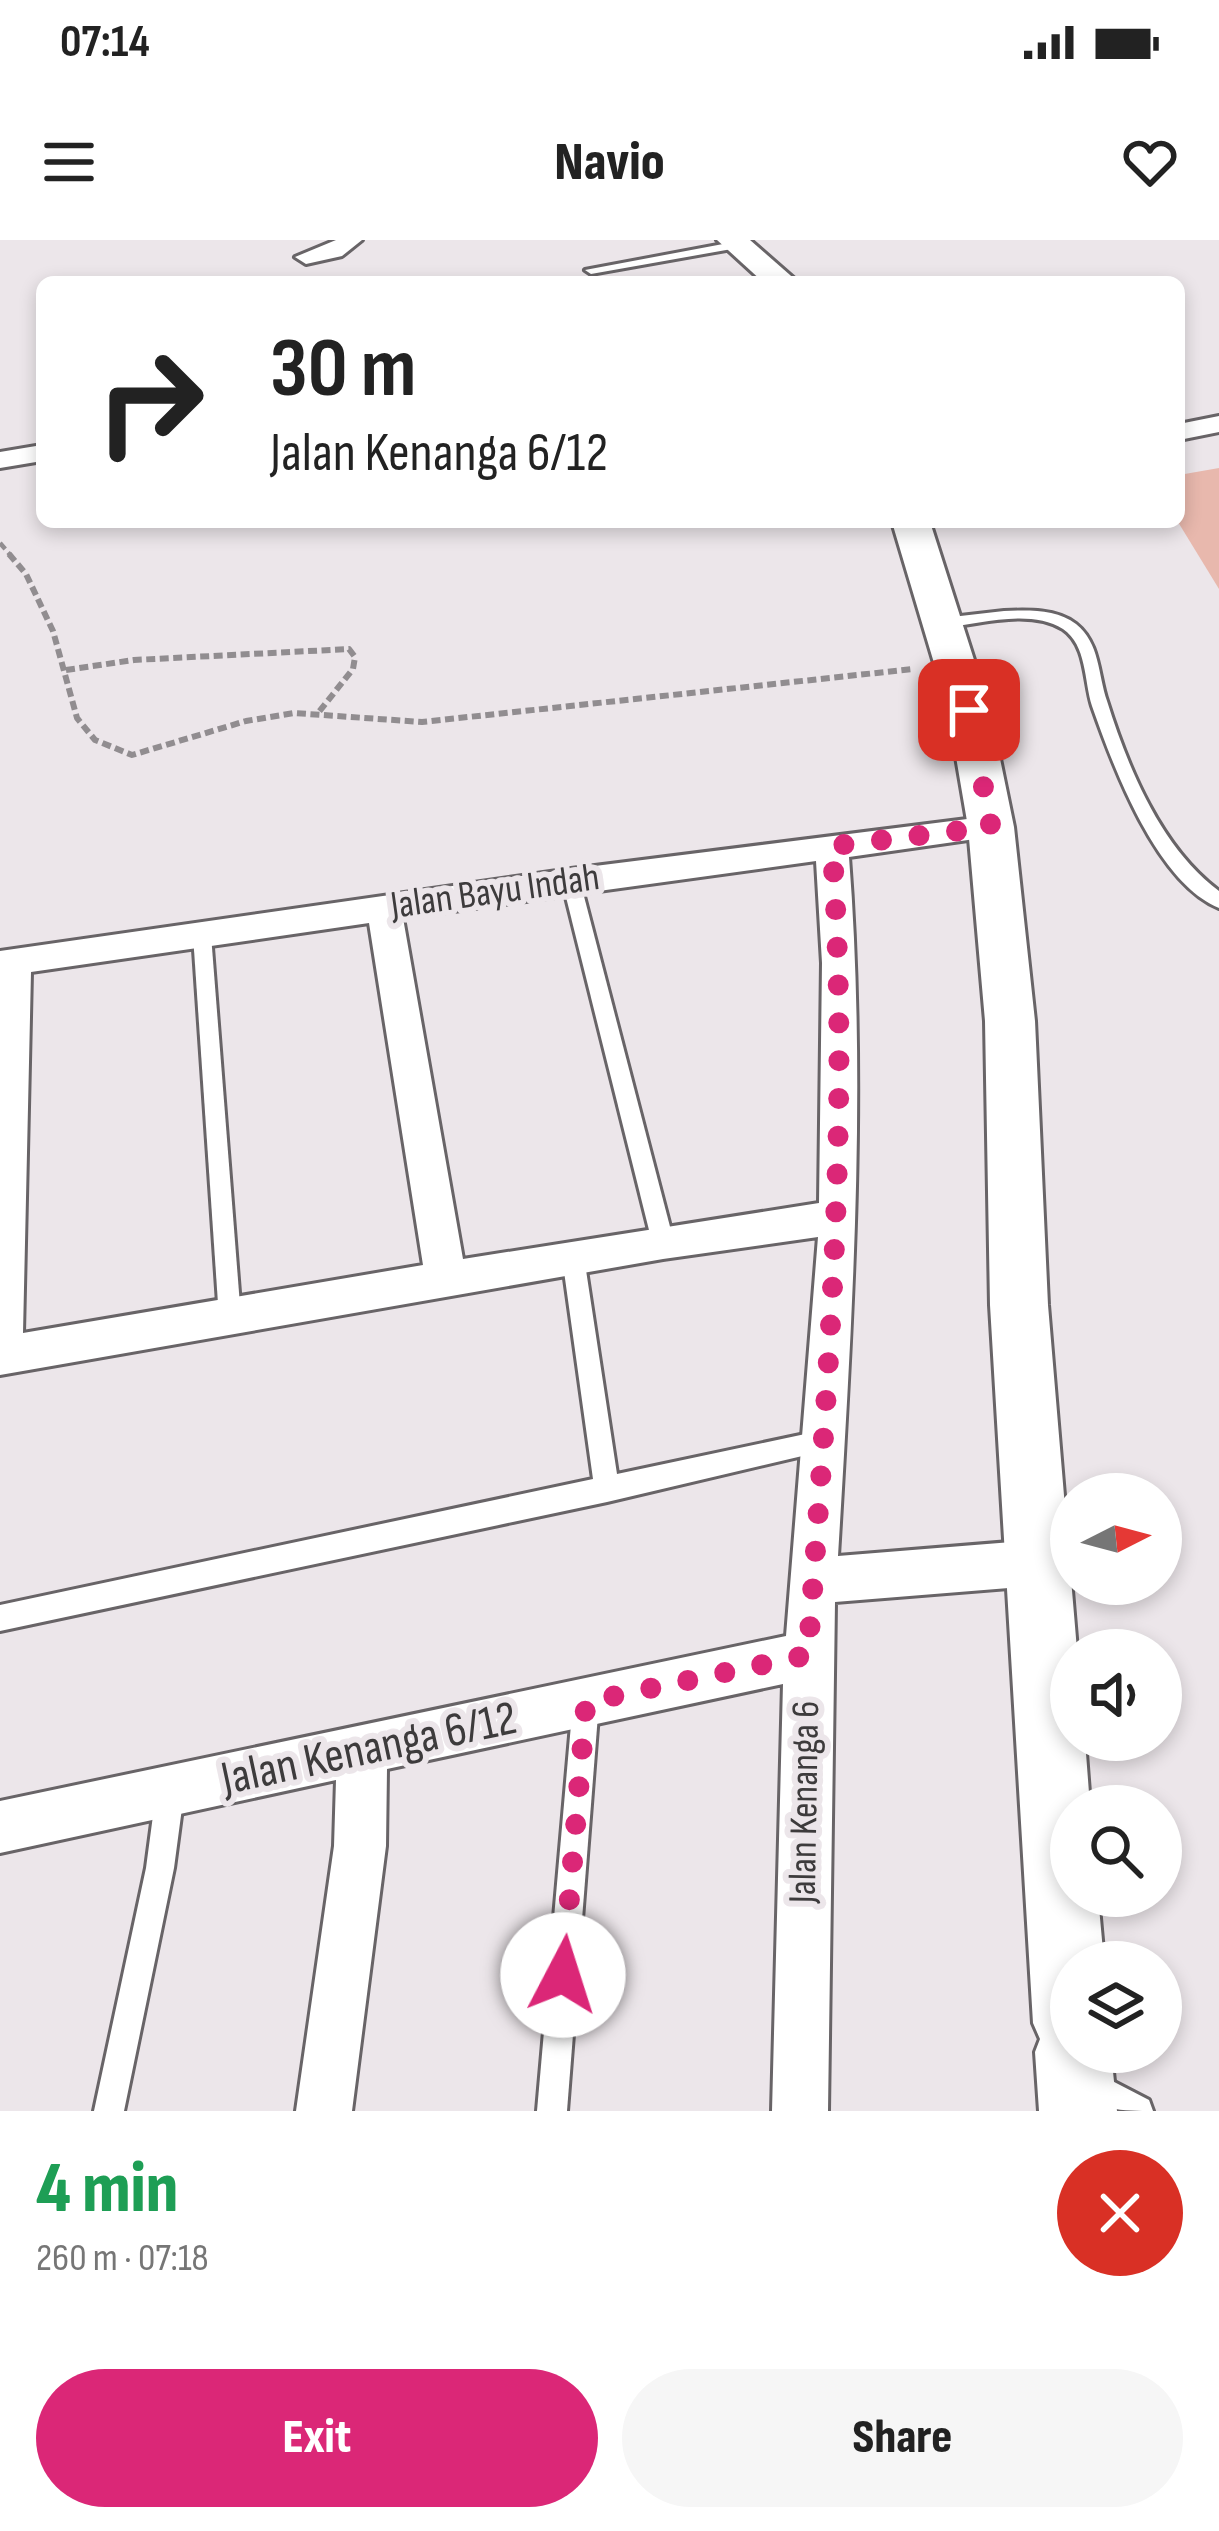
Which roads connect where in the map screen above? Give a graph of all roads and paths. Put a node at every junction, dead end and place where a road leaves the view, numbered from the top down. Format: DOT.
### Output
graph roads {
  1 [pos="351,240"];
  2 [pos="736,243"];
  3 [pos="305,257"];
  4 [pos="591,270"];
  5 [pos="775,276"];
  6 [pos="1219,424"];
  7 [pos="1185,431"];
  8 [pos="36,454"];
  9 [pos="0,460"];
  10 [pos="913,528"];
  11 [pos="0,543"];
  12 [pos="950,644"];
  13 [pos="66,670"];
  14 [pos="318,713"];
  15 [pos="991,827"];
  16 [pos="832,846"];
  17 [pos="571,880"];
  18 [pos="1219,901"];
  19 [pos="384,909"];
  20 [pos="202,935"];
  21 [pos="7,963"];
  22 [pos="839,1217"];
  23 [pos="662,1242"];
  24 [pos="573,1257"];
  25 [pos="446,1280"];
  26 [pos="230,1318"];
  27 [pos="0,1356"];
  28 [pos="824,1441"];
  29 [pos="607,1490"];
  30 [pos="1035,1563"];
  31 [pos="813,1581"];
  32 [pos="0,1618"];
  33 [pos="808,1655"];
  34 [pos="586,1702"];
  35 [pos="362,1750"];
  36 [pos="170,1792"];
  37 [pos="0,1827"];
  38 [pos="1087,2075"];
  39 [pos="109,2111"];
  40 [pos="324,2111"];
  41 [pos="552,2111"];
  42 [pos="800,2111"];
  1 -- 3 [label="street"];
  2 -- 4 [label="lane"];
  2 -- 5 [label="main road"];
  6 -- 7 [label="street"];
  8 -- 9 [label="street"];
  10 -- 12 [label="main road"];
  11 -- 13 [label="path"];
  12 -- 14 [label="path"];
  12 -- 15 [label="main road"];
  12 -- 18 [label="lane"];
  13 -- 14 [label="path"];
  13 -- 14 [label="path"];
  15 -- 16 [label="street, Jalan Bayu Indah"];
  15 -- 30 [label="main road"];
  16 -- 17 [label="street, Jalan Bayu Indah"];
  16 -- 22 [label="street, Jalan Kenanga 6"];
  17 -- 19 [label="street, Jalan Bayu Indah"];
  17 -- 23 [label="lane"];
  19 -- 20 [label="street, Jalan Bayu Indah"];
  19 -- 25 [label="street"];
  20 -- 21 [label="street, Jalan Bayu Indah"];
  20 -- 26 [label="lane"];
  21 -- 27 [label="street"];
  22 -- 23 [label="street"];
  22 -- 28 [label="street, Jalan Kenanga 6"];
  23 -- 24 [label="street"];
  24 -- 25 [label="street"];
  24 -- 29 [label="lane"];
  25 -- 26 [label="street"];
  26 -- 27 [label="street"];
  28 -- 29 [label="lane"];
  28 -- 31 [label="street, Jalan Kenanga 6"];
  29 -- 32 [label="lane"];
  30 -- 31 [label="street"];
  30 -- 38 [label="main road"];
  31 -- 33 [label="street, Jalan Kenanga 6"];
  33 -- 34 [label="street, Jalan Kenanga 6/12"];
  33 -- 42 [label="street, Jalan Kenanga 6"];
  34 -- 35 [label="street, Jalan Kenanga 6/12"];
  34 -- 41 [label="lane"];
  35 -- 36 [label="street, Jalan Kenanga 6/12"];
  35 -- 40 [label="street"];
  36 -- 37 [label="street, Jalan Kenanga 6/12"];
  36 -- 39 [label="lane"];
}
